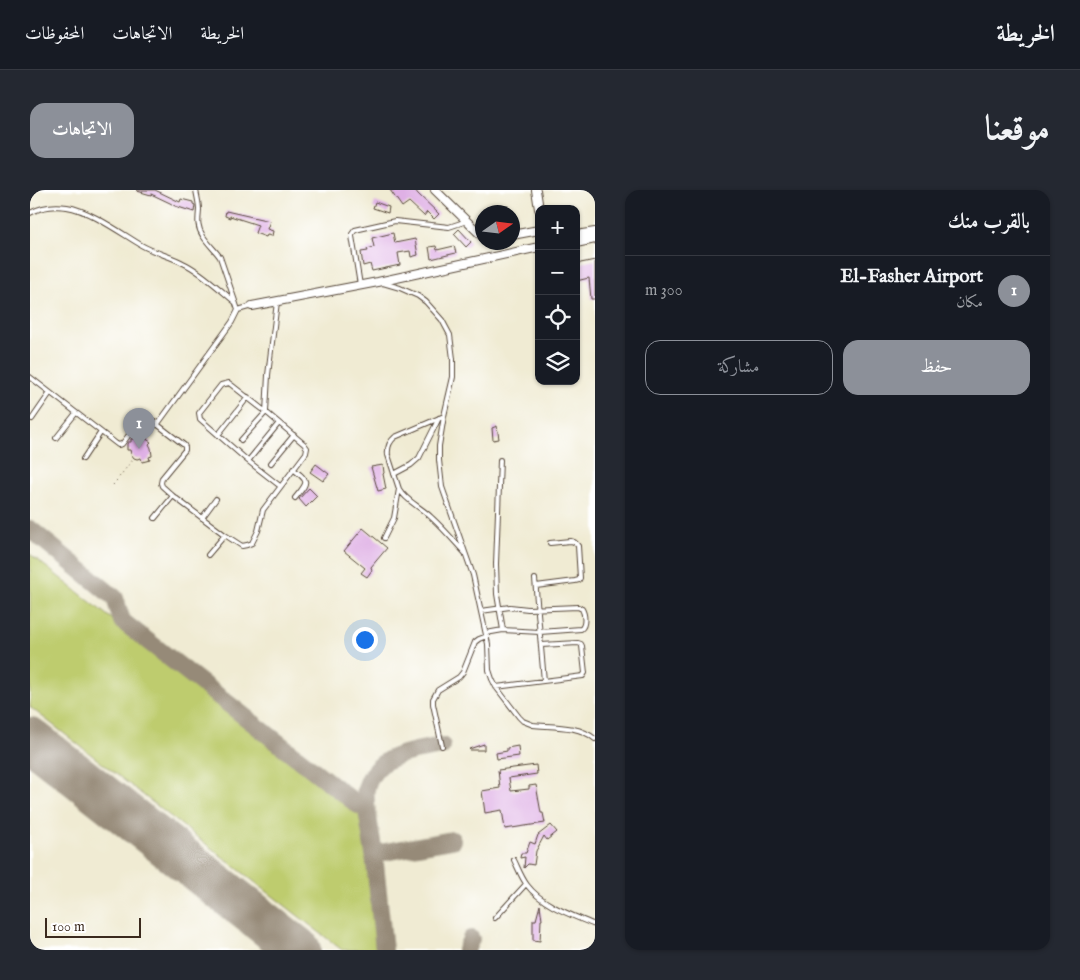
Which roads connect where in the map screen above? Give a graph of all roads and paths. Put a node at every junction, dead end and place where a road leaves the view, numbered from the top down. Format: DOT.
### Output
graph roads {
  1 [pos="196,190"];
  2 [pos="435,190"];
  3 [pos="536,190"];
  4 [pos="538,205"];
  5 [pos="30,213"];
  6 [pos="467,220"];
  7 [pos="475,229"];
  8 [pos="535,231"];
  9 [pos="595,232"];
  10 [pos="520,234"];
  11 [pos="580,234"];
  12 [pos="595,239"];
  13 [pos="580,242"];
  14 [pos="535,248"];
  15 [pos="378,282"];
  16 [pos="360,285"];
  17 [pos="235,302"];
  18 [pos="277,302"];
  19 [pos="252,306"];
  20 [pos="238,310"];
  21 [pos="30,377"];
  22 [pos="50,393"];
  23 [pos="248,398"];
  24 [pos="266,412"];
  25 [pos="76,413"];
  26 [pos="444,416"];
  27 [pos="439,418"];
  28 [pos="32,419"];
  29 [pos="279,423"];
  30 [pos="157,424"];
  31 [pos="101,432"];
  32 [pos="218,435"];
  33 [pos="294,436"];
  34 [pos="56,438"];
  35 [pos="147,439"];
  36 [pos="241,440"];
  37 [pos="134,458"];
  38 [pos="82,459"];
  39 [pos="500,460"];
  40 [pos="248,461"];
  41 [pos="272,463"];
  42 [pos="293,469"];
  43 [pos="394,474"];
  44 [pos="113,485"];
  45 [pos="280,486"];
  46 [pos="399,489"];
  47 [pos="173,496"];
  48 [pos="295,498"];
  49 [pos="216,499"];
  50 [pos="155,518"];
  51 [pos="202,518"];
  52 [pos="225,535"];
  53 [pos="384,538"];
  54 [pos="550,543"];
  55 [pos="466,554"];
  56 [pos="208,555"];
  57 [pos="536,579"];
  58 [pos="536,586"];
  59 [pos="538,608"];
  60 [pos="500,609"];
  61 [pos="481,611"];
  62 [pos="503,630"];
  63 [pos="540,632"];
  64 [pos="486,635"];
  65 [pos="541,645"];
  66 [pos="544,681"];
  67 [pos="496,687"];
  68 [pos="595,739"];
  69 [pos="442,746"];
  70 [pos="514,860"];
  71 [pos="526,884"];
  72 [pos="495,918"];
  73 [pos="595,925"];
  1 -- 17 [label="lane"];
  2 -- 6 [label="street"];
  3 -- 4 [label="street"];
  5 -- 17 [label="lane"];
  6 -- 7 [label="street"];
  6 -- 16 [label="lane"];
  8 -- 10 [label="street"];
  9 -- 11 [label="street"];
  12 -- 13 [label="street"];
  14 -- 15 [label="street"];
  15 -- 16 [label="street"];
  15 -- 26 [label="lane"];
  16 -- 18 [label="street"];
  17 -- 20 [label="lane"];
  18 -- 19 [label="street"];
  18 -- 24 [label="lane"];
  19 -- 20 [label="lane"];
  20 -- 30 [label="lane"];
  21 -- 22 [label="lane"];
  22 -- 25 [label="lane"];
  22 -- 28 [label="lane"];
  23 -- 24 [label="lane"];
  23 -- 32 [label="lane"];
  23 -- 32 [label="lane"];
  24 -- 29 [label="lane"];
  24 -- 36 [label="lane"];
  25 -- 31 [label="lane"];
  25 -- 34 [label="lane"];
  26 -- 27 [label="lane"];
  26 -- 55 [label="lane"];
  27 -- 43 [label="lane"];
  27 -- 43 [label="lane"];
  29 -- 33 [label="lane"];
  29 -- 40 [label="lane"];
  30 -- 31 [label="lane"];
  30 -- 35 [label="path"];
  30 -- 47 [label="lane"];
  31 -- 38 [label="lane"];
  32 -- 40 [label="lane"];
  33 -- 41 [label="lane"];
  33 -- 42 [label="lane"];
  37 -- 44 [label="path"];
  39 -- 60 [label="lane"];
  40 -- 45 [label="lane"];
  42 -- 45 [label="lane"];
  42 -- 48 [label="lane"];
  43 -- 46 [label="lane"];
  45 -- 52 [label="lane"];
  46 -- 53 [label="lane"];
  46 -- 55 [label="lane"];
  47 -- 50 [label="lane"];
  47 -- 51 [label="lane"];
  49 -- 51 [label="lane"];
  51 -- 52 [label="lane"];
  52 -- 56 [label="lane"];
  54 -- 58 [label="lane"];
  55 -- 61 [label="lane"];
  57 -- 58 [label="lane"];
  58 -- 59 [label="lane"];
  59 -- 60 [label="lane"];
  59 -- 63 [label="lane"];
  59 -- 63 [label="lane"];
  60 -- 61 [label="lane"];
  60 -- 62 [label="lane"];
  61 -- 64 [label="lane"];
  62 -- 63 [label="lane"];
  62 -- 64 [label="lane"];
  63 -- 65 [label="lane"];
  64 -- 67 [label="lane"];
  64 -- 69 [label="lane"];
  65 -- 66 [label="lane"];
  65 -- 66 [label="lane"];
  66 -- 67 [label="lane"];
  67 -- 68 [label="lane"];
  70 -- 71 [label="lane"];
  71 -- 72 [label="lane"];
  71 -- 73 [label="lane"];
}
